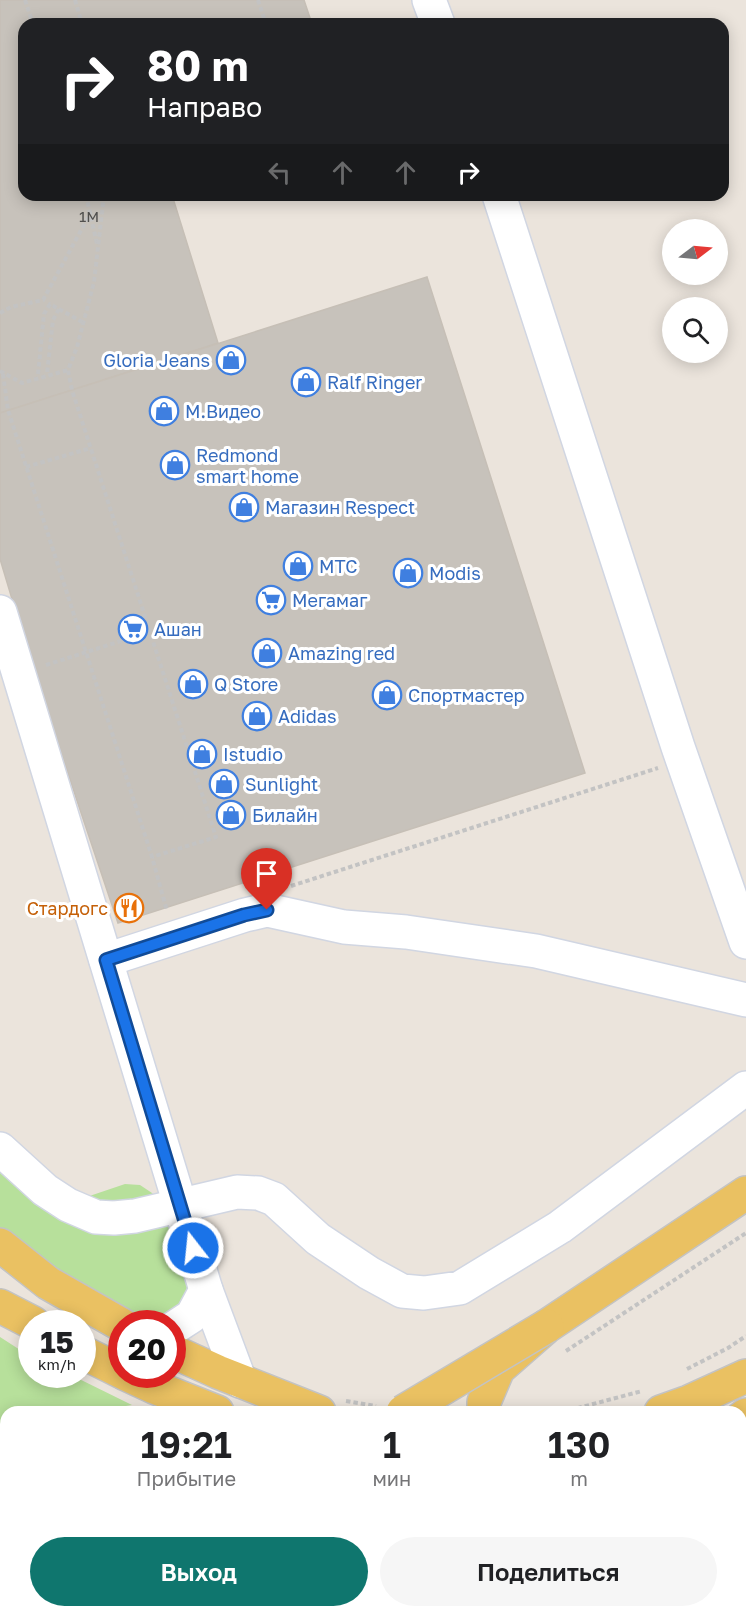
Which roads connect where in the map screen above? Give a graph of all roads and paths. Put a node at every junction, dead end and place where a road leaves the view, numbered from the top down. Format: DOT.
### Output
graph roads {
  1 [pos="25,0"];
  2 [pos="75,0"];
  3 [pos="258,0"];
  4 [pos="31,18"];
  5 [pos="80,18"];
  6 [pos="264,18"];
  7 [pos="88,201"];
  8 [pos="104,201"];
  9 [pos="502,201"];
  10 [pos="91,212"];
  11 [pos="98,250"];
  12 [pos="43,300"];
  13 [pos="50,304"];
  14 [pos="59,309"];
  15 [pos="0,313"];
  16 [pos="84,323"];
  17 [pos="68,370"];
  18 [pos="2,372"];
  19 [pos="38,374"];
  20 [pos="47,374"];
  21 [pos="91,448"];
  22 [pos="26,467"];
  23 [pos="0,612"];
  24 [pos="149,632"];
  25 [pos="85,652"];
  26 [pos="44,665"];
  27 [pos="607,784"];
  28 [pos="152,857"];
  29 [pos="283,889"];
  30 [pos="166,907"];
  31 [pos="746,942"];
  32 [pos="106,960"];
  33 [pos="746,1000"];
  34 [pos="746,1089"];
  35 [pos="0,1149"];
  36 [pos="734,1201"];
  37 [pos="181,1205"];
  38 [pos="744,1234"];
  39 [pos="0,1245"];
  40 [pos="206,1290"];
  41 [pos="108,1317"];
  42 [pos="186,1320"];
  43 [pos="746,1336"];
  44 [pos="555,1339"];
  45 [pos="186,1357"];
  46 [pos="678,1374"];
  47 [pos="746,1377"];
  48 [pos="240,1381"];
  49 [pos="157,1388"];
  50 [pos="654,1400"];
  51 [pos="202,1406"];
  52 [pos="332,1406"];
  53 [pos="397,1406"];
  54 [pos="484,1406"];
  55 [pos="608,1406"];
  56 [pos="706,1406"];
  1 -- 4 [label="path"];
  2 -- 5 [label="path"];
  3 -- 6 [label="path"];
  7 -- 10 [label="path"];
  8 -- 11 [label="path"];
  9 -- 31 [label="lane"];
  10 -- 11 [label="path"];
  10 -- 12 [label="path"];
  11 -- 16 [label="path"];
  12 -- 13 [label="path"];
  12 -- 15 [label="path"];
  13 -- 14 [label="path"];
  13 -- 19 [label="path"];
  14 -- 16 [label="path"];
  14 -- 20 [label="path"];
  16 -- 17 [label="path"];
  17 -- 18 [label="path"];
  17 -- 21 [label="path"];
  18 -- 22 [label="path"];
  21 -- 22 [label="path"];
  21 -- 24 [label="path"];
  22 -- 25 [label="path"];
  23 -- 32 [label="lane"];
  24 -- 25 [label="path"];
  24 -- 28 [label="path"];
  25 -- 26 [label="path"];
  25 -- 28 [label="path"];
  27 -- 29 [label="path"];
  28 -- 30 [label="path"];
  32 -- 33 [label="lane"];
  32 -- 37 [label="lane"];
  34 -- 37 [label="lane"];
  35 -- 37 [label="lane"];
  36 -- 44 [label="main road"];
  37 -- 40 [label="lane"];
  38 -- 44 [label="path"];
  39 -- 41 [label="main road"];
  40 -- 42 [label="lane"];
  40 -- 48 [label="lane"];
  43 -- 46 [label="path"];
  44 -- 53 [label="main road, bridge"];
  44 -- 54 [label="main road, bridge"];
  45 -- 48 [label="main road"];
  47 -- 50 [label="main road"];
  47 -- 56 [label="main road"];
  48 -- 52 [label="main road"];
  49 -- 51 [label="main road"];
  50 -- 55 [label="path"];
}
